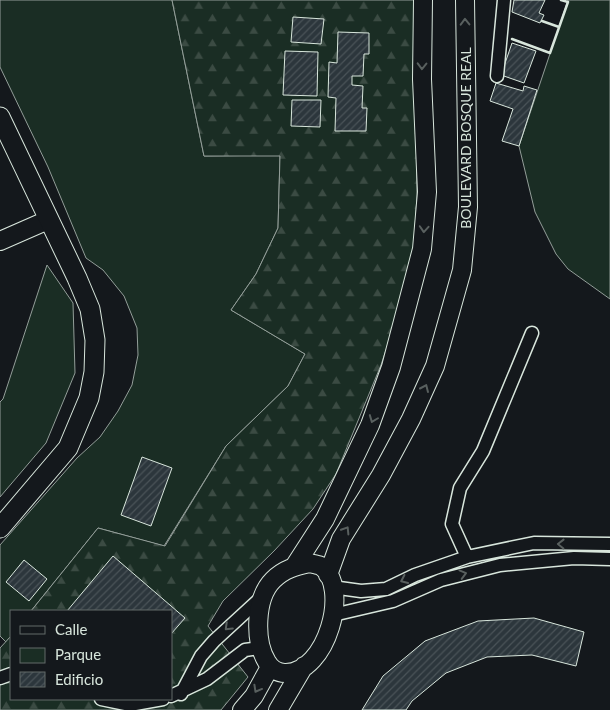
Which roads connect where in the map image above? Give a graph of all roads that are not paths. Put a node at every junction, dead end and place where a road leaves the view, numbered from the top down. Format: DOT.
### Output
graph roads {
  1 [pos="423,0"];
  2 [pos="465,0"];
  3 [pos="504,0"];
  4 [pos="496,76"];
  5 [pos="0,117"];
  6 [pos="48,220"];
  7 [pos="0,241"];
  8 [pos="532,333"];
  9 [pos="0,528"];
  10 [pos="610,544"];
  11 [pos="467,557"];
  12 [pos="610,559"];
  13 [pos="294,567"];
  14 [pos="330,581"];
  15 [pos="264,595"];
  16 [pos="333,615"];
  17 [pos="260,648"];
  18 [pos="304,666"];
  19 [pos="270,667"];
  20 [pos="176,695"];
  21 [pos="108,700"];
  22 [pos="156,700"];
  23 [pos="242,710"];
  24 [pos="278,710"];
  1 -- 13 [label="street, one-way"];
  14 -- 2 [label="street, BOULEVARD BOSQUE REAL, one-way"];
  3 -- 4 [label="street"];
  5 -- 6 [label="main road"];
  6 -- 7 [label="street"];
  6 -- 9 [label="main road"];
  8 -- 11 [label="street"];
  10 -- 11 [label="street, one-way"];
  11 -- 14 [label="street, one-way"];
  16 -- 12 [label="street, one-way"];
  13 -- 14 [label="street"];
  13 -- 15 [label="street"];
  14 -- 16 [label="street"];
  15 -- 17 [label="street"];
  15 -- 20 [label="street, one-way"];
  16 -- 18 [label="street"];
  17 -- 19 [label="street"];
  17 -- 20 [label="street"];
  18 -- 19 [label="street"];
  18 -- 24 [label="street"];
  19 -- 23 [label="street, one-way"];
  21 -- 22 [label="street"];
}
